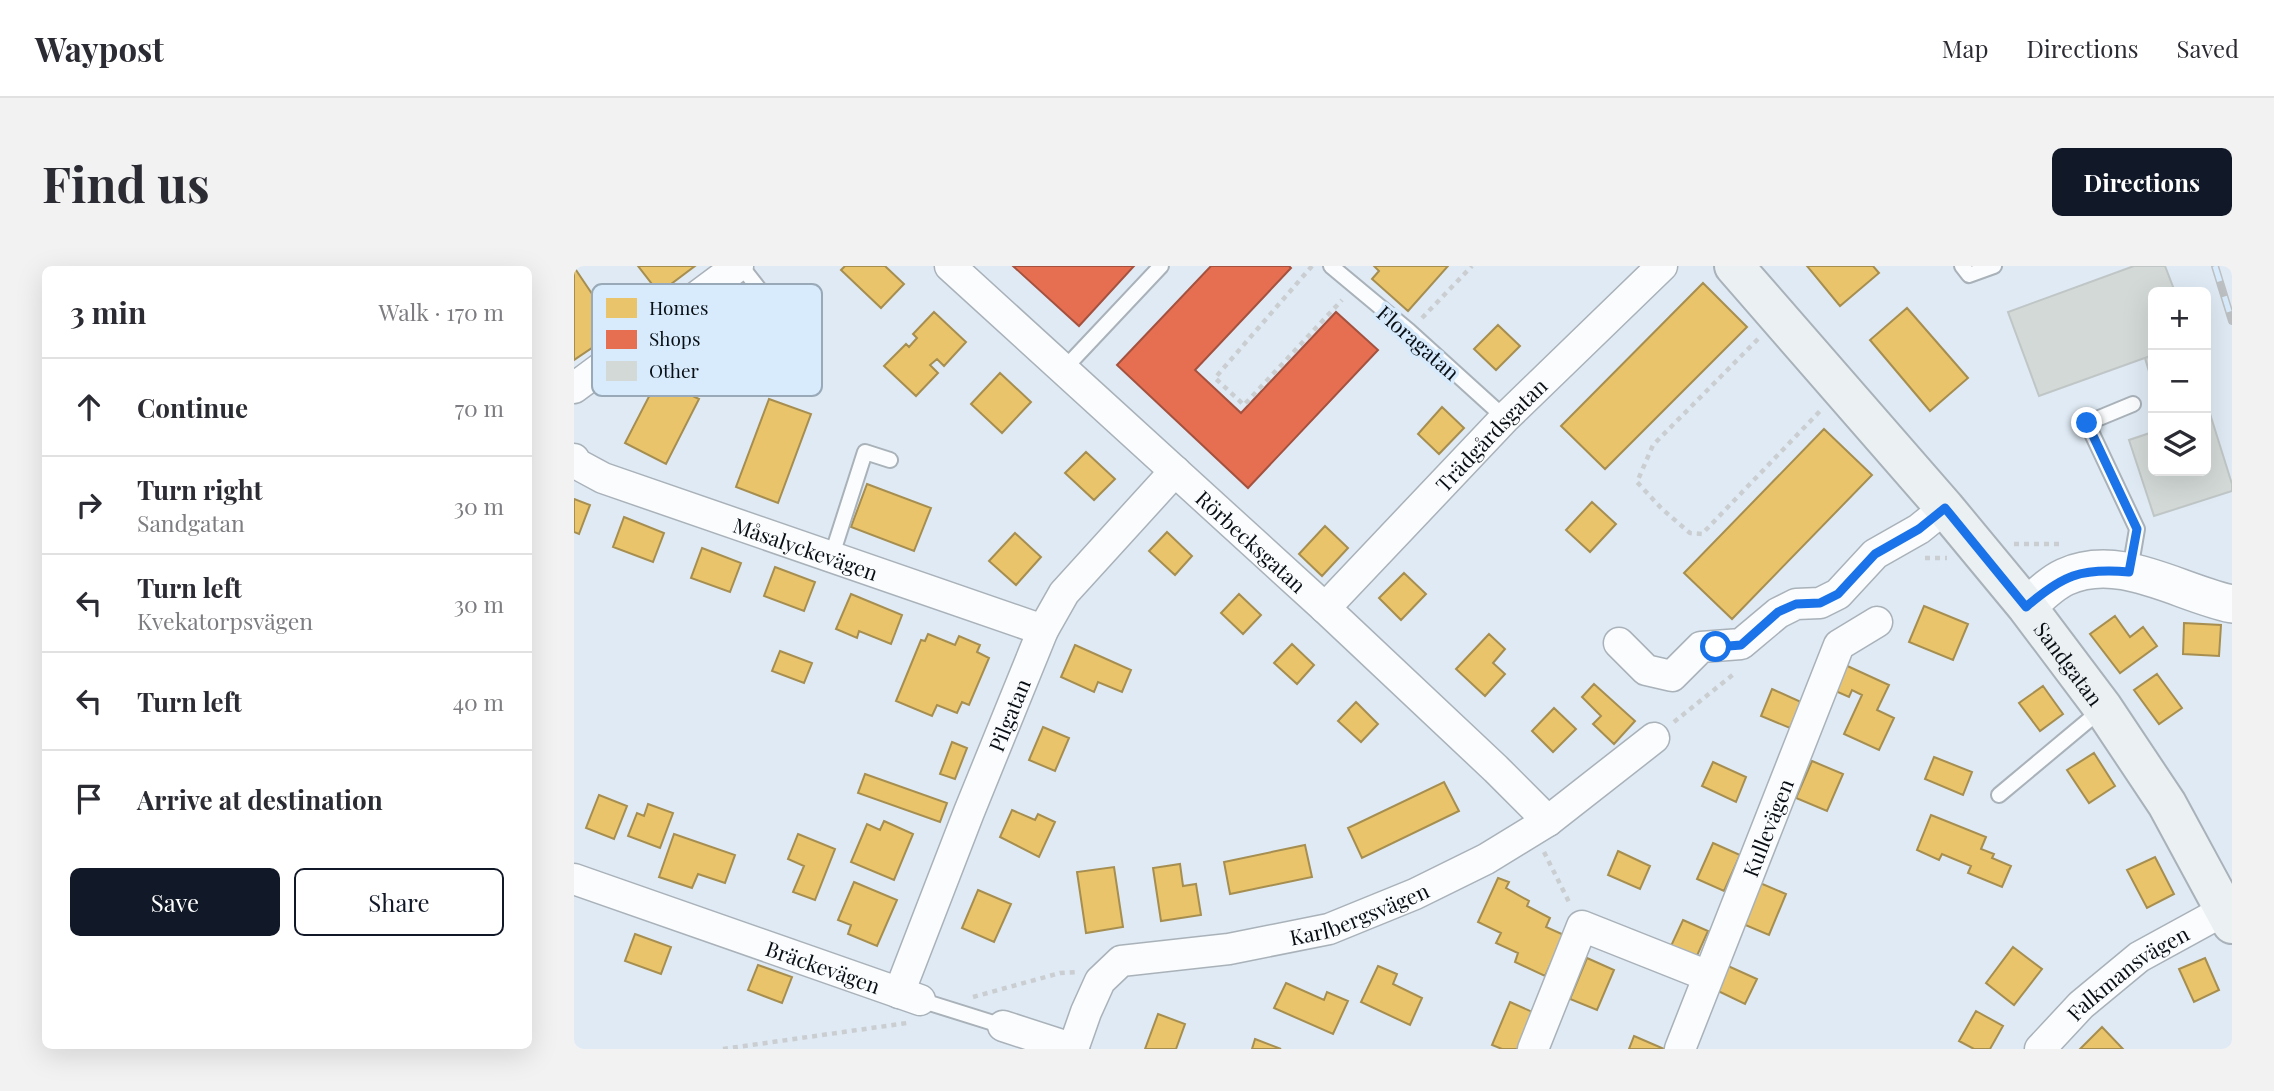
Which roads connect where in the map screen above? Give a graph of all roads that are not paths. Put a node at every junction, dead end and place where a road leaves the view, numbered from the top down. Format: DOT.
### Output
graph roads {
  1 [pos="739,266"];
  2 [pos="950,266"];
  3 [pos="1161,266"];
  4 [pos="1331,266"];
  5 [pos="1662,266"];
  6 [pos="1734,266"];
  7 [pos="1962,266"];
  8 [pos="1994,266"];
  9 [pos="715,284"];
  10 [pos="754,284"];
  11 [pos="1064,369"];
  12 [pos="592,375"];
  13 [pos="574,388"];
  14 [pos="2133,404"];
  15 [pos="1505,418"];
  16 [pos="574,459"];
  17 [pos="890,460"];
  18 [pos="1175,471"];
  19 [pos="1945,508"];
  20 [pos="831,558"];
  21 [pos="2129,572"];
  22 [pos="2232,604"];
  23 [pos="2026,607"];
  24 [pos="1325,608"];
  25 [pos="1877,622"];
  26 [pos="1043,630"];
  27 [pos="1619,643"];
  28 [pos="2104,708"];
  29 [pos="1654,738"];
  30 [pos="1999,795"];
  31 [pos="1540,826"];
  32 [pos="574,879"];
  33 [pos="2228,917"];
  34 [pos="1708,976"];
  35 [pos="910,996"];
  36 [pos="1003,1026"];
  37 [pos="1073,1049"];
  38 [pos="1533,1049"];
  39 [pos="1679,1049"];
  40 [pos="2040,1049"];
  1 -- 9 [label="street"];
  1 -- 10 [label="lane"];
  2 -- 11 [label="street, Rörbecksgatan"];
  3 -- 11 [label="lane"];
  4 -- 15 [label="lane, Floragatan"];
  5 -- 15 [label="street, Trädgårdsgatan"];
  6 -- 19 [label="main road, Sandgatan"];
  7 -- 8 [label="lane"];
  11 -- 18 [label="street, Rörbecksgatan"];
  12 -- 13 [label="street"];
  14 -- 21 [label="lane"];
  15 -- 24 [label="street, Trädgårdsgatan"];
  16 -- 20 [label="street, Måsalyckevägen"];
  17 -- 20 [label="lane"];
  18 -- 24 [label="street, Rörbecksgatan"];
  18 -- 26 [label="street, Pilgatan"];
  19 -- 23 [label="main road, Sandgatan"];
  19 -- 27 [label="street"];
  20 -- 26 [label="street, Måsalyckevägen"];
  21 -- 22 [label="street"];
  21 -- 23 [label="street"];
  23 -- 28 [label="main road, Sandgatan"];
  24 -- 31 [label="street, Rörbecksgatan"];
  25 -- 34 [label="street, Kullevägen"];
  26 -- 35 [label="street, Pilgatan"];
  28 -- 30 [label="lane"];
  28 -- 33 [label="main road, Sandgatan"];
  29 -- 31 [label="street, Karlbergsvägen"];
  31 -- 37 [label="street, Karlbergsvägen"];
  32 -- 35 [label="street, Bräckevägen"];
  33 -- 40 [label="street, Falkmansvägen"];
  34 -- 38 [label="street"];
  34 -- 39 [label="street, Kullevägen"];
  35 -- 36 [label="lane, Bräckevägen"];
  36 -- 37 [label="street, Bräckevägen"];
}
